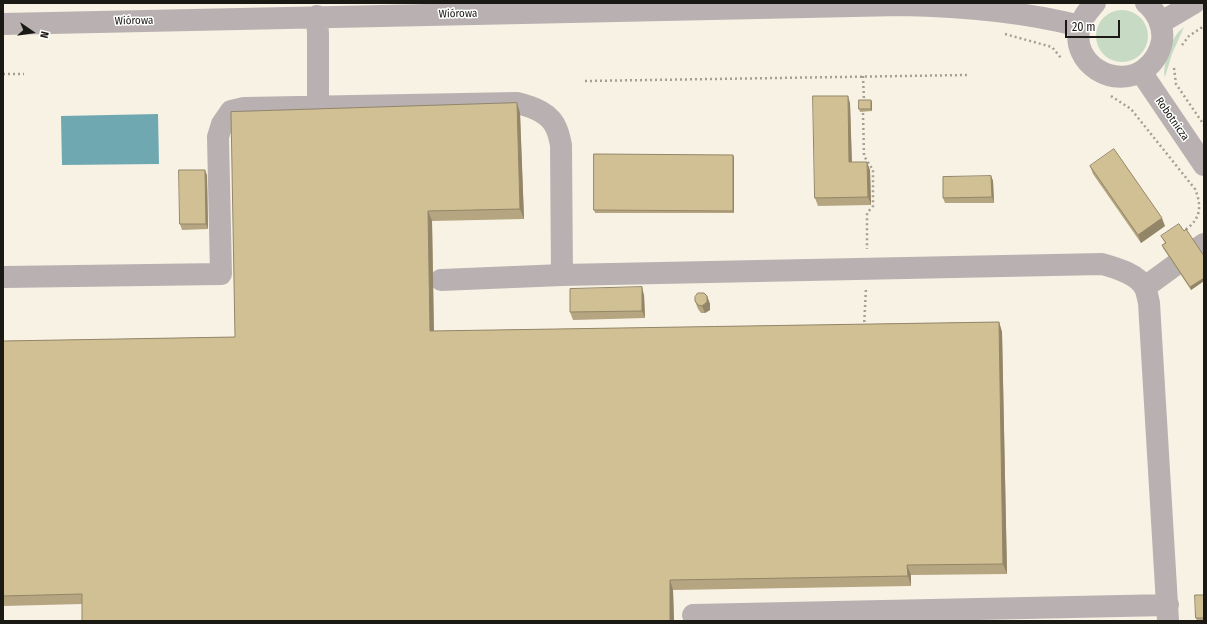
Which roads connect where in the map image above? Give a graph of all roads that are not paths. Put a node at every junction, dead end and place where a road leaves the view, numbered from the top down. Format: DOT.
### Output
graph roads {
  1 [pos="1095,3"];
  2 [pos="1146,3"];
  3 [pos="1194,3"];
  4 [pos="278,10"];
  5 [pos="317,16"];
  6 [pos="1160,23"];
  7 [pos="3,24"];
  8 [pos="1080,26"];
  9 [pos="1141,72"];
  10 [pos="318,107"];
  11 [pos="1204,165"];
  12 [pos="1204,244"];
  13 [pos="562,275"];
  14 [pos="3,278"];
  15 [pos="441,280"];
  16 [pos="1145,287"];
  17 [pos="1168,613"];
  18 [pos="693,616"];
  1 -- 8 [label="street"];
  2 -- 6 [label="street"];
  3 -- 6 [label="street"];
  4 -- 5 [label="street, Wiórowa"];
  4 -- 7 [label="street, Wiórowa"];
  5 -- 8 [label="street, Wiórowa"];
  5 -- 10 [label="street"];
  6 -- 9 [label="street"];
  8 -- 9 [label="street"];
  9 -- 11 [label="street, Robotnicza"];
  10 -- 13 [label="street"];
  10 -- 14 [label="street"];
  12 -- 16 [label="street"];
  13 -- 15 [label="street"];
  13 -- 16 [label="street"];
  16 -- 17 [label="street"];
  17 -- 18 [label="street"];
}
